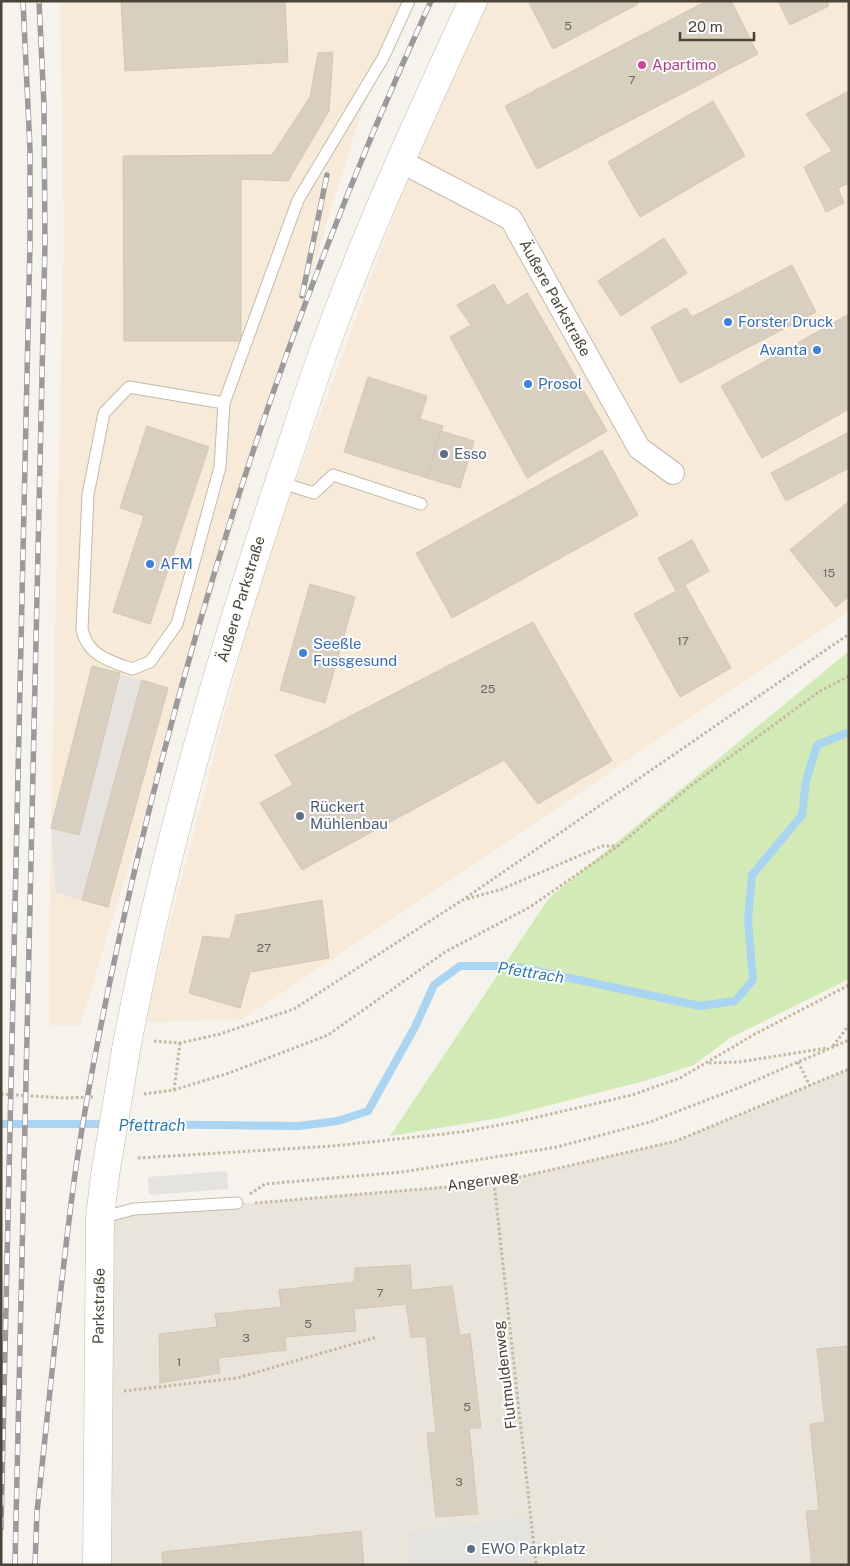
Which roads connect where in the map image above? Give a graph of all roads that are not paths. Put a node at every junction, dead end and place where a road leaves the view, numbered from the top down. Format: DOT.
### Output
graph roads {
  1 [pos="409,1"];
  2 [pos="473,1"];
  3 [pos="400,162"];
  4 [pos="224,403"];
  5 [pos="673,473"];
  6 [pos="279,482"];
  7 [pos="422,504"];
  8 [pos="128,1043"];
  9 [pos="237,1203"];
  10 [pos="100,1218"];
  11 [pos="97,1565"];
  1 -- 4 [label="lane"];
  2 -- 3 [label="street, Äußere Parkstraße"];
  3 -- 5 [label="street, Äußere Parkstraße"];
  3 -- 6 [label="street, Äußere Parkstraße"];
  4 -- 4 [label="lane"];
  6 -- 7 [label="lane"];
  6 -- 8 [label="street, Äußere Parkstraße"];
  8 -- 10 [label="street, Parkstraße, bridge"];
  9 -- 10 [label="lane"];
  10 -- 11 [label="street, Parkstraße"];
}
